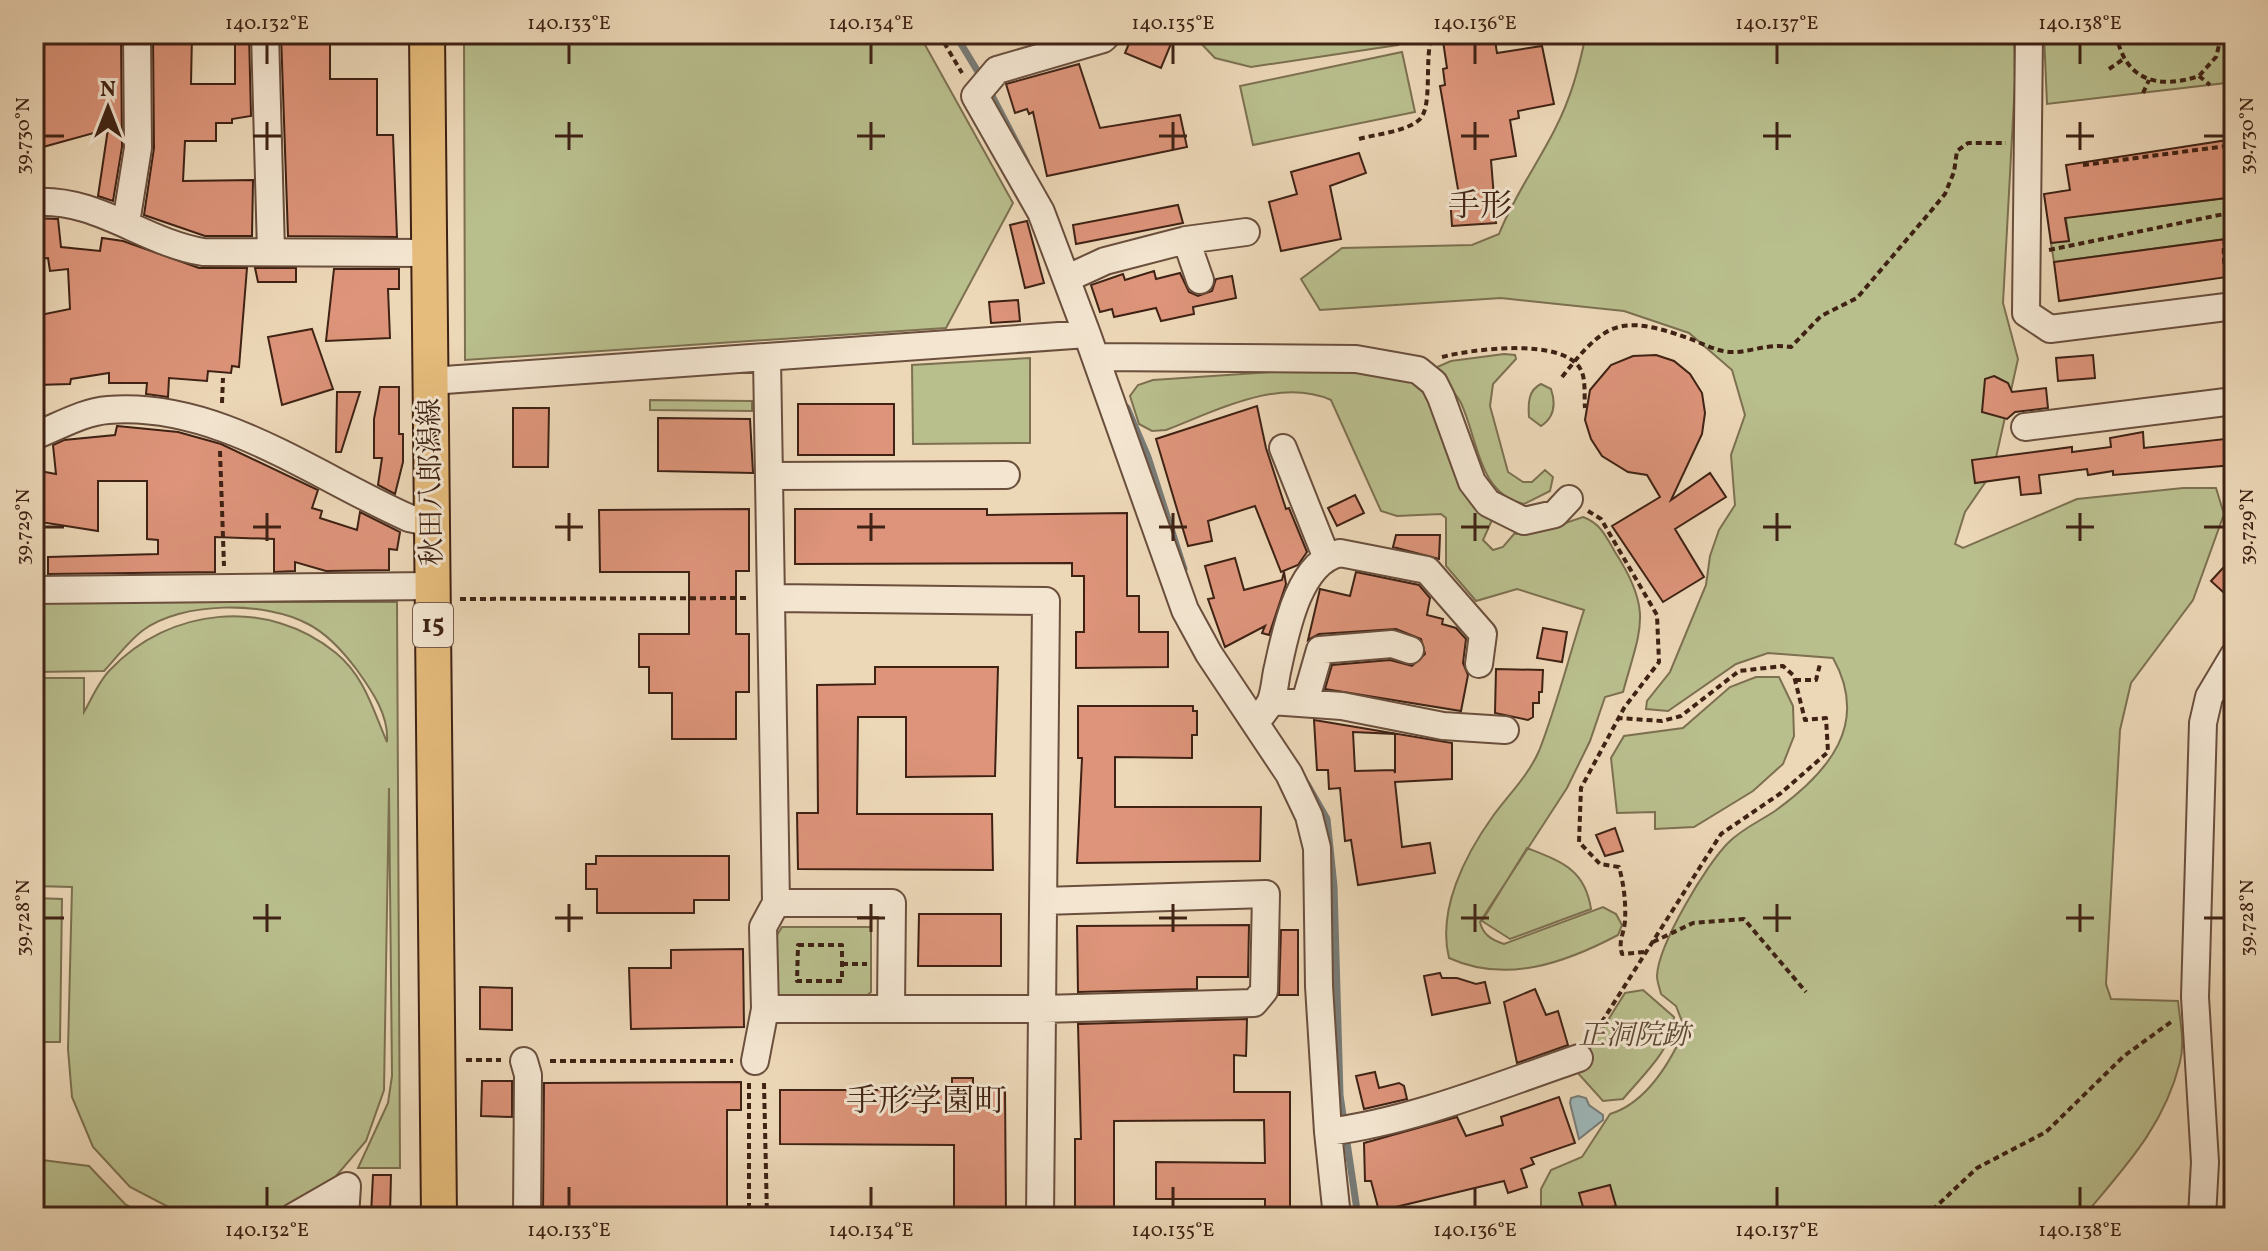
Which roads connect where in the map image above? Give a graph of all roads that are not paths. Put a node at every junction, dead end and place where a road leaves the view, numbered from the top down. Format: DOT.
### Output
graph roads {
  1 [pos="137,34"];
  2 [pos="265,34"];
  3 [pos="427,34"];
  4 [pos="1108,34"];
  5 [pos="2029,34"];
  6 [pos="34,202"];
  7 [pos="126,223"];
  8 [pos="1246,232"];
  9 [pos="1186,240"];
  10 [pos="271,251"];
  11 [pos="429,253"];
  12 [pos="1068,278"];
  13 [pos="1200,280"];
  14 [pos="2232,306"];
  15 [pos="1092,346"];
  16 [pos="767,358"];
  17 [pos="431,381"];
  18 [pos="2234,401"];
  19 [pos="2025,427"];
  20 [pos="34,436"];
  21 [pos="1283,448"];
  22 [pos="1006,475"];
  23 [pos="769,476"];
  24 [pos="1569,499"];
  25 [pos="432,523"];
  26 [pos="1326,556"];
  27 [pos="34,590"];
  28 [pos="443,593"];
  29 [pos="773,598"];
  30 [pos="1410,650"];
  31 [pos="2234,655"];
  32 [pos="1479,664"];
  33 [pos="1305,702"];
  34 [pos="1263,712"];
  35 [pos="1505,730"];
  36 [pos="1043,901"];
  37 [pos="776,903"];
  38 [pos="891,1007"];
  39 [pos="765,1009"];
  40 [pos="1043,1009"];
  41 [pos="1579,1058"];
  42 [pos="524,1061"];
  43 [pos="756,1069"];
  44 [pos="1341,1130"];
  45 [pos="293,1217"];
  46 [pos="345,1217"];
  47 [pos="439,1217"];
  48 [pos="527,1217"];
  49 [pos="1040,1217"];
  50 [pos="1337,1217"];
  51 [pos="2202,1217"];
  1 -- 7 [label="street"];
  2 -- 10 [label="street"];
  3 -- 11 [label="main road, 秋田八郎潟線 / 15"];
  4 -- 12 [label="street"];
  5 -- 14 [label="street"];
  6 -- 7 [label="street"];
  7 -- 10 [label="street"];
  8 -- 9 [label="street"];
  9 -- 12 [label="street"];
  9 -- 13 [label="street"];
  10 -- 11 [label="street"];
  11 -- 17 [label="main road, 秋田八郎潟線 / 15"];
  12 -- 15 [label="street"];
  15 -- 16 [label="street"];
  15 -- 24 [label="street"];
  15 -- 34 [label="street"];
  16 -- 17 [label="street"];
  16 -- 23 [label="street"];
  17 -- 25 [label="main road, 秋田八郎潟線 / 15"];
  18 -- 19 [label="street"];
  20 -- 25 [label="street"];
  21 -- 26 [label="street"];
  22 -- 23 [label="street"];
  23 -- 29 [label="street"];
  25 -- 28 [label="main road, 秋田八郎潟線 / 15"];
  26 -- 32 [label="street"];
  26 -- 34 [label="street"];
  27 -- 28 [label="street"];
  28 -- 47 [label="main road, 秋田八郎潟線 / 15"];
  29 -- 36 [label="street"];
  29 -- 37 [label="street"];
  30 -- 33 [label="street"];
  31 -- 51 [label="street"];
  33 -- 34 [label="street"];
  33 -- 35 [label="street"];
  34 -- 44 [label="street"];
  36 -- 40 [label="street"];
  36 -- 40 [label="street"];
  37 -- 38 [label="street"];
  37 -- 39 [label="street"];
  38 -- 39 [label="street"];
  38 -- 40 [label="street"];
  39 -- 43 [label="street"];
  40 -- 49 [label="street"];
  41 -- 44 [label="street"];
  42 -- 48 [label="street"];
  44 -- 50 [label="street"];
  45 -- 46 [label="street"];
}
